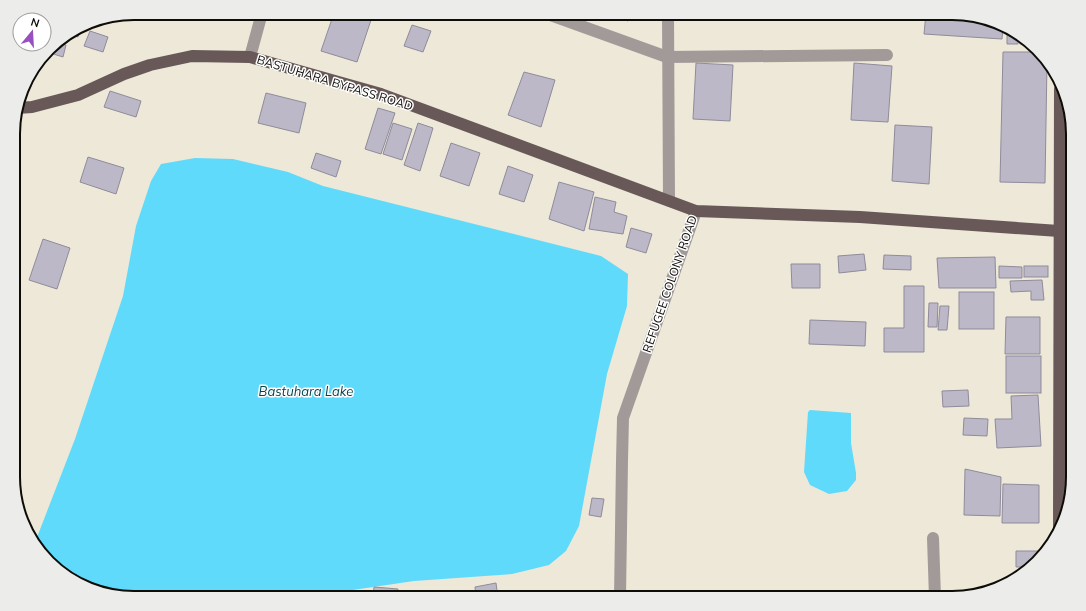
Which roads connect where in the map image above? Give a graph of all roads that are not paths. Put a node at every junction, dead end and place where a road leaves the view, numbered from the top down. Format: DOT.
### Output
graph roads {
  1 [pos="260,20"];
  2 [pos="564,20"];
  3 [pos="668,20"];
  4 [pos="887,55"];
  5 [pos="250,57"];
  6 [pos="667,57"];
  7 [pos="1060,97"];
  8 [pos="23,108"];
  9 [pos="669,200"];
  10 [pos="696,211"];
  11 [pos="1066,224"];
  12 [pos="1059,231"];
  13 [pos="1066,237"];
  14 [pos="1059,516"];
  15 [pos="932,538"];
  16 [pos="620,591"];
  17 [pos="935,591"];
  1 -- 5 [label="street"];
  2 -- 6 [label="street"];
  3 -- 6 [label="street"];
  4 -- 6 [label="street"];
  5 -- 8 [label="main road, BASTUHARA BYPASS ROAD"];
  5 -- 9 [label="main road, BASTUHARA BYPASS ROAD"];
  6 -- 9 [label="street"];
  7 -- 12 [label="main road"];
  9 -- 10 [label="main road, BASTUHARA BYPASS ROAD"];
  10 -- 12 [label="main road, REFUGEE COLONY ROAD"];
  10 -- 16 [label="street, REFUGEE COLONY ROAD"];
  11 -- 12 [label="main road"];
  12 -- 13 [label="main road"];
  12 -- 14 [label="main road"];
  15 -- 17 [label="street"];
}
